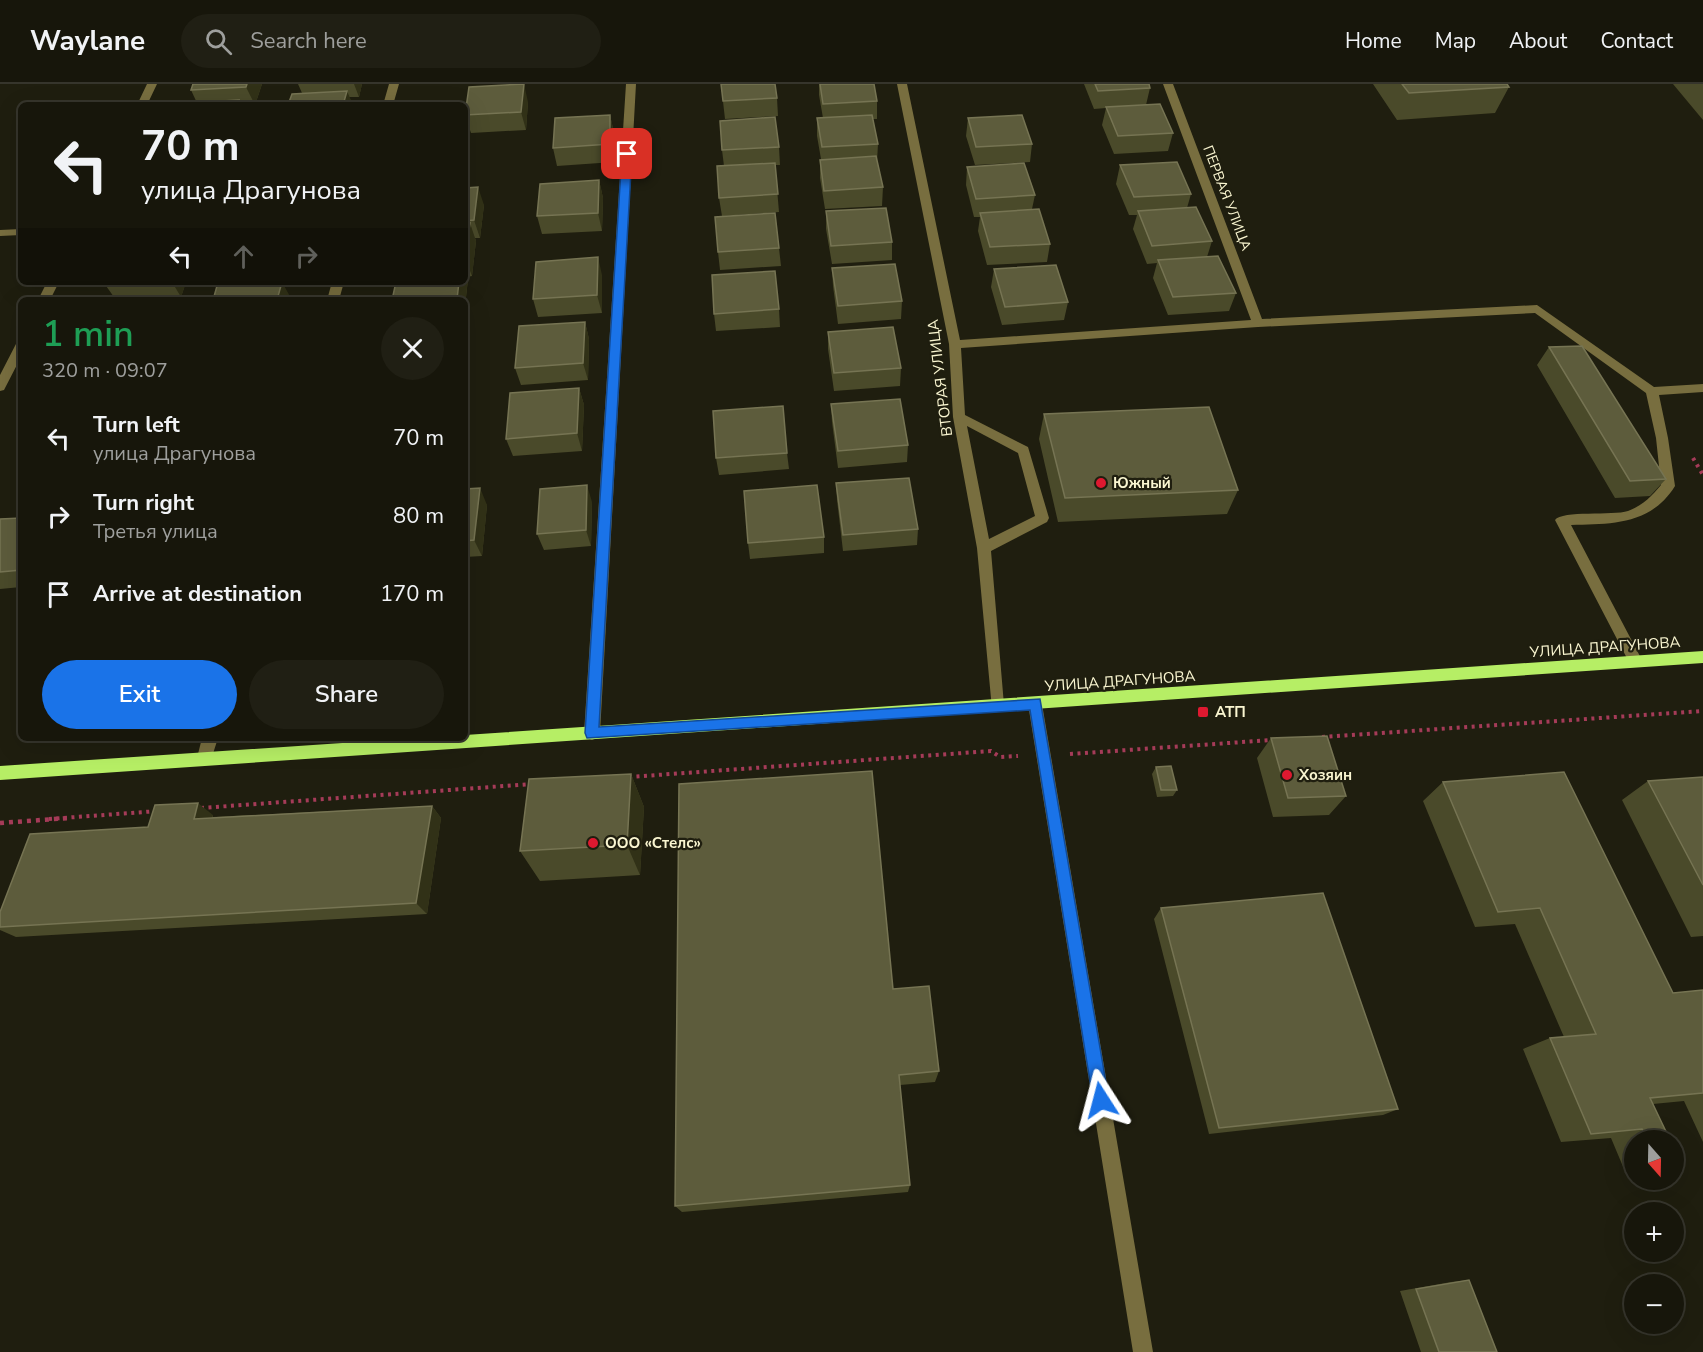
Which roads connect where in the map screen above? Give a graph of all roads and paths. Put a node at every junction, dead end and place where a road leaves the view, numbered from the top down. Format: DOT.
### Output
graph roads {
  1 [pos="152,84"];
  2 [pos="394,84"];
  3 [pos="631,84"];
  4 [pos="902,84"];
  5 [pos="1168,84"];
  6 [pos="143,102"];
  7 [pos="389,102"];
  8 [pos="18,232"];
  9 [pos="0,233"];
  10 [pos="1258,323"];
  11 [pos="955,344"];
  12 [pos="18,351"];
  13 [pos="0,387"];
  14 [pos="1703,388"];
  15 [pos="1652,391"];
  16 [pos="959,417"];
  17 [pos="984,548"];
  18 [pos="1703,657"];
  19 [pos="1635,662"];
  20 [pos="1035,704"];
  21 [pos="997,705"];
  22 [pos="1703,711"];
  23 [pos="592,733"];
  24 [pos="1315,737"];
  25 [pos="1280,740"];
  26 [pos="209,741"];
  27 [pos="1044,755"];
  28 [pos="205,758"];
  29 [pos="0,773"];
  30 [pos="622,777"];
  31 [pos="539,783"];
  32 [pos="196,808"];
  33 [pos="162,811"];
  34 [pos="0,823"];
  35 [pos="1143,1352"];
  1 -- 6 [label="street"];
  2 -- 7 [label="street"];
  3 -- 23 [label="street"];
  4 -- 11 [label="street, ВТОРАЯ УЛИЦА"];
  5 -- 10 [label="street, ПЕРВАЯ УЛИЦА"];
  8 -- 9 [label="street"];
  10 -- 11 [label="street"];
  10 -- 15 [label="street"];
  11 -- 16 [label="street, ВТОРАЯ УЛИЦА"];
  12 -- 13 [label="street"];
  14 -- 15 [label="street"];
  15 -- 19 [label="street"];
  16 -- 17 [label="street, ВТОРАЯ УЛИЦА"];
  16 -- 17 [label="street"];
  17 -- 21 [label="street, ВТОРАЯ УЛИЦА"];
  18 -- 19 [label="main road, УЛИЦА ДРАГУНОВА"];
  19 -- 20 [label="main road, УЛИЦА ДРАГУНОВА"];
  20 -- 21 [label="main road, УЛИЦА ДРАГУНОВА"];
  20 -- 27 [label="street"];
  21 -- 23 [label="main road, УЛИЦА ДРАГУНОВА"];
  22 -- 24 [label="path"];
  23 -- 28 [label="main road, УЛИЦА ДРАГУНОВА"];
  25 -- 27 [label="path"];
  26 -- 28 [label="street"];
  27 -- 30 [label="path"];
  27 -- 35 [label="street"];
  28 -- 29 [label="main road, УЛИЦА ДРАГУНОВА"];
  31 -- 32 [label="path"];
  33 -- 34 [label="path"];
}
